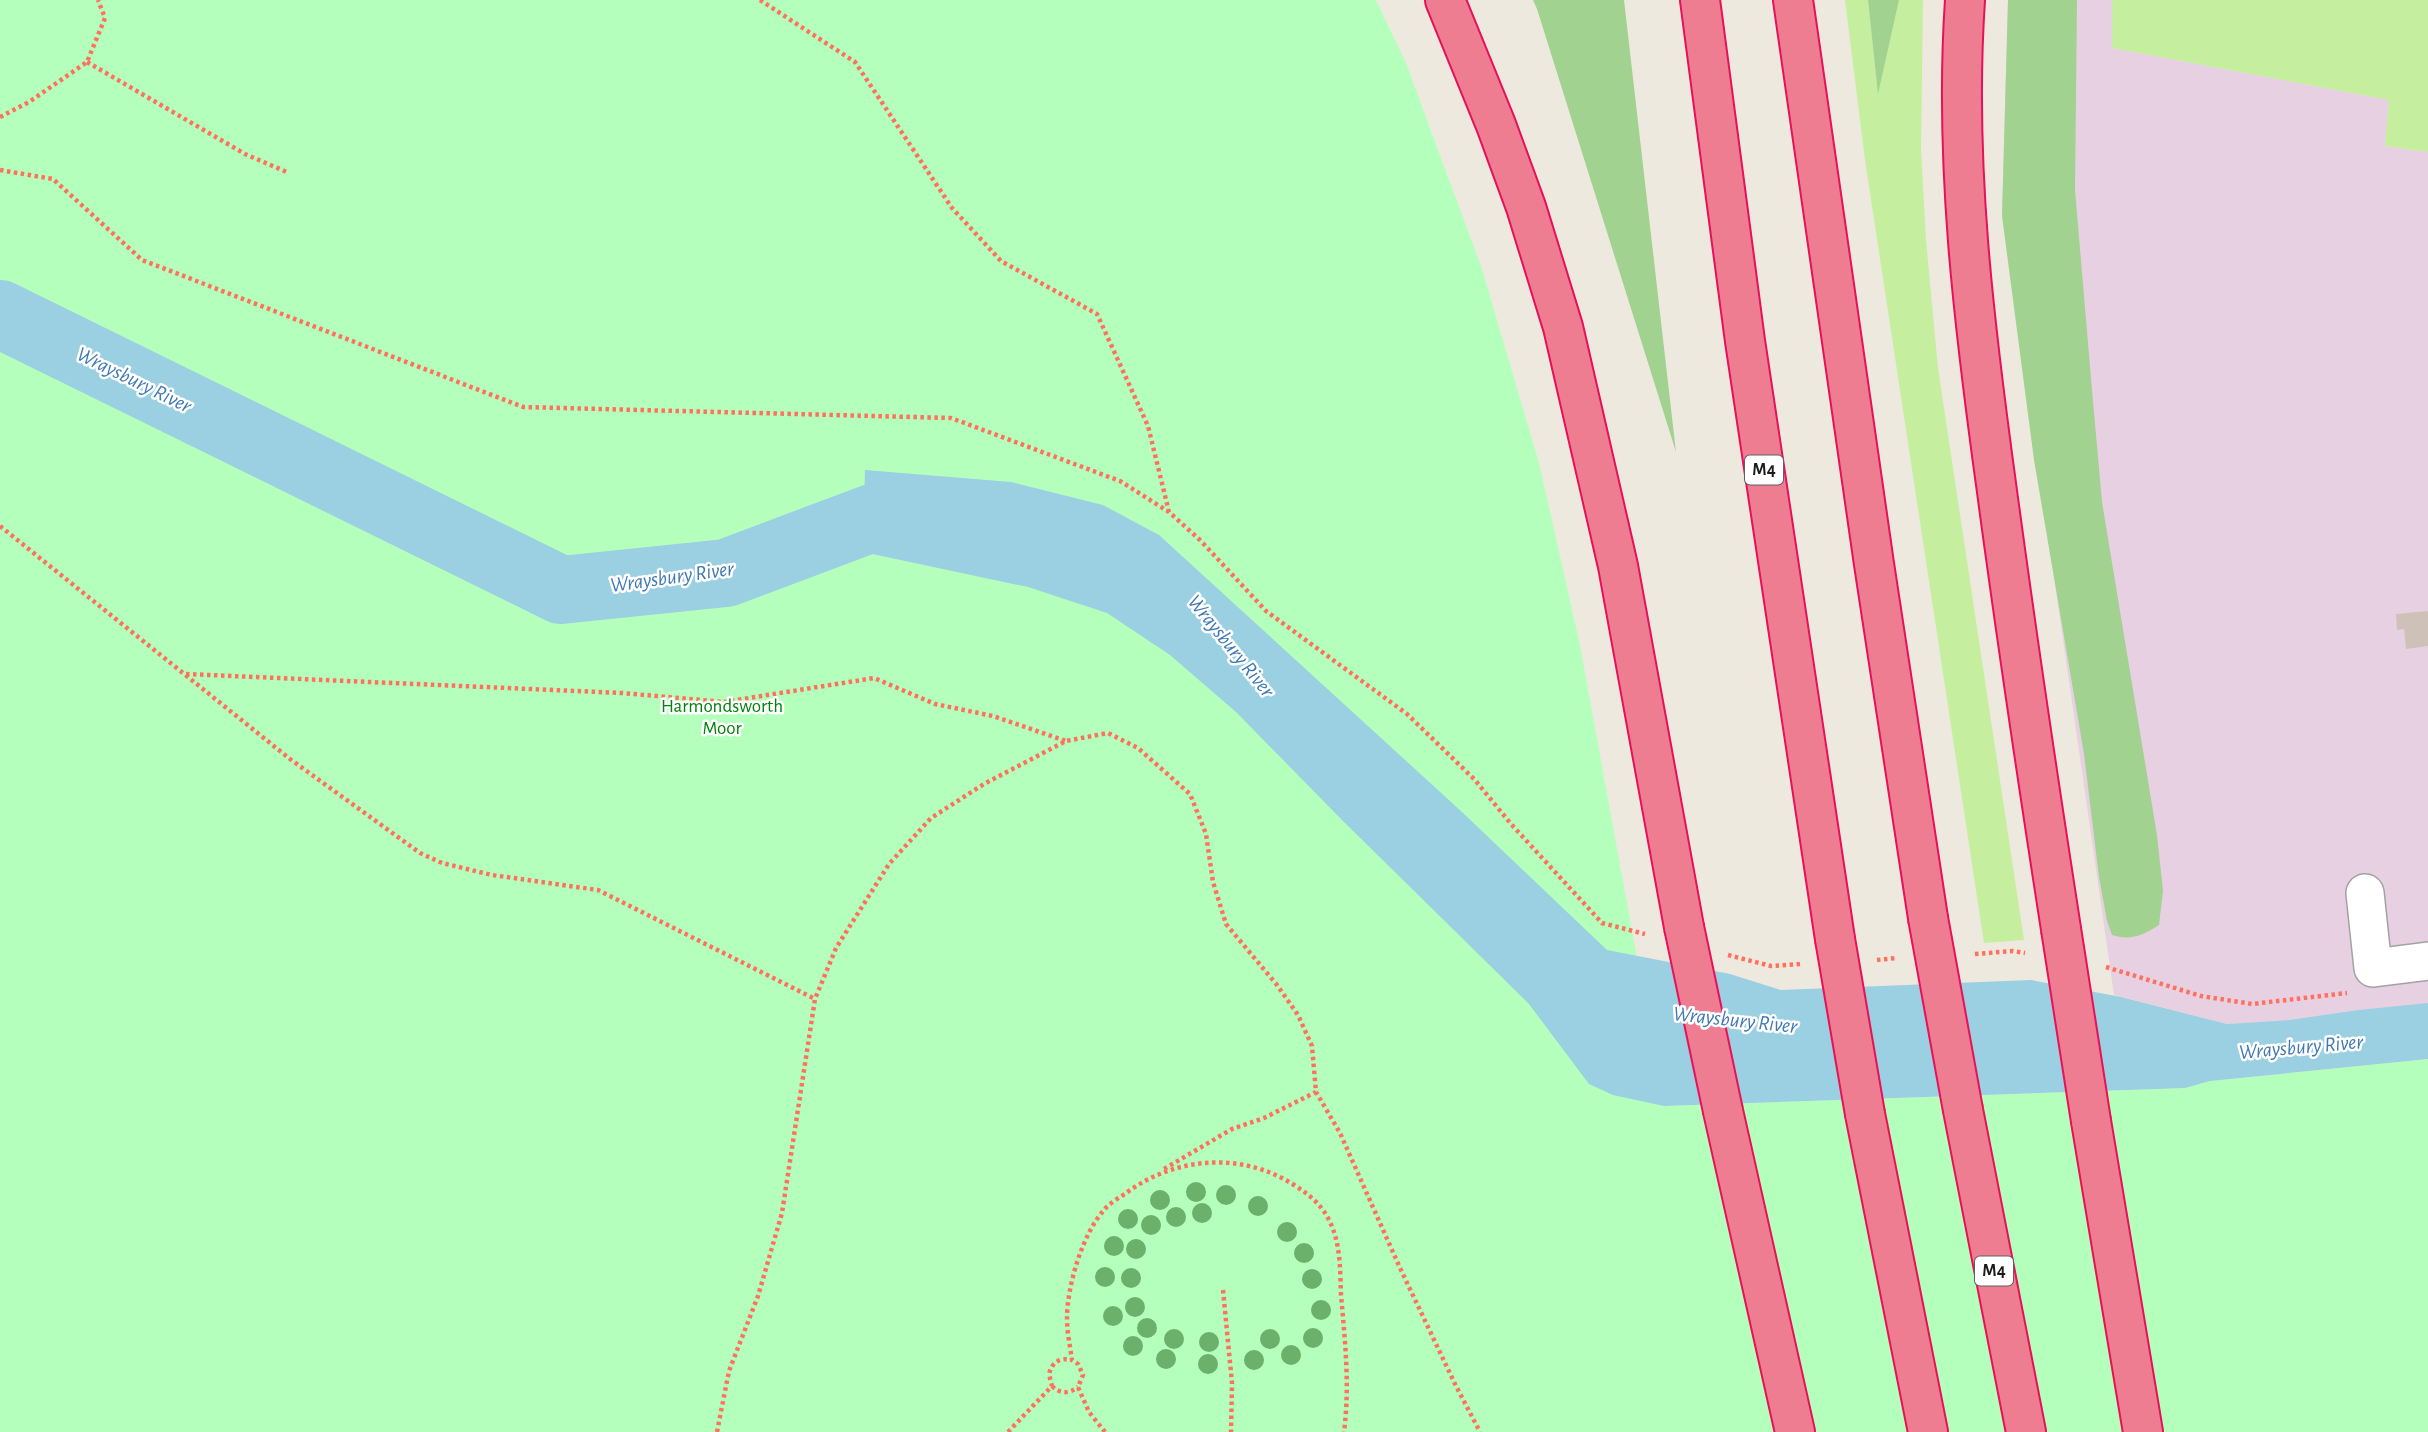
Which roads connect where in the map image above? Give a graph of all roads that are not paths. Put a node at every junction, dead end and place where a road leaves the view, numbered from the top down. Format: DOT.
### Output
graph roads {
  1 [pos="1445,0"];
  2 [pos="1700,0"];
  3 [pos="1793,0"];
  4 [pos="1965,0"];
  5 [pos="2365,893"];
  6 [pos="2420,962"];
  7 [pos="1795,1432"];
  8 [pos="1928,1432"];
  9 [pos="2026,1432"];
  10 [pos="2143,1432"];
  1 -- 7 [label="highway, bridge"];
  2 -- 8 [label="highway, M4, bridge"];
  3 -- 9 [label="highway, M4, bridge"];
  4 -- 10 [label="highway, bridge"];
  5 -- 6 [label="lane"];
}
